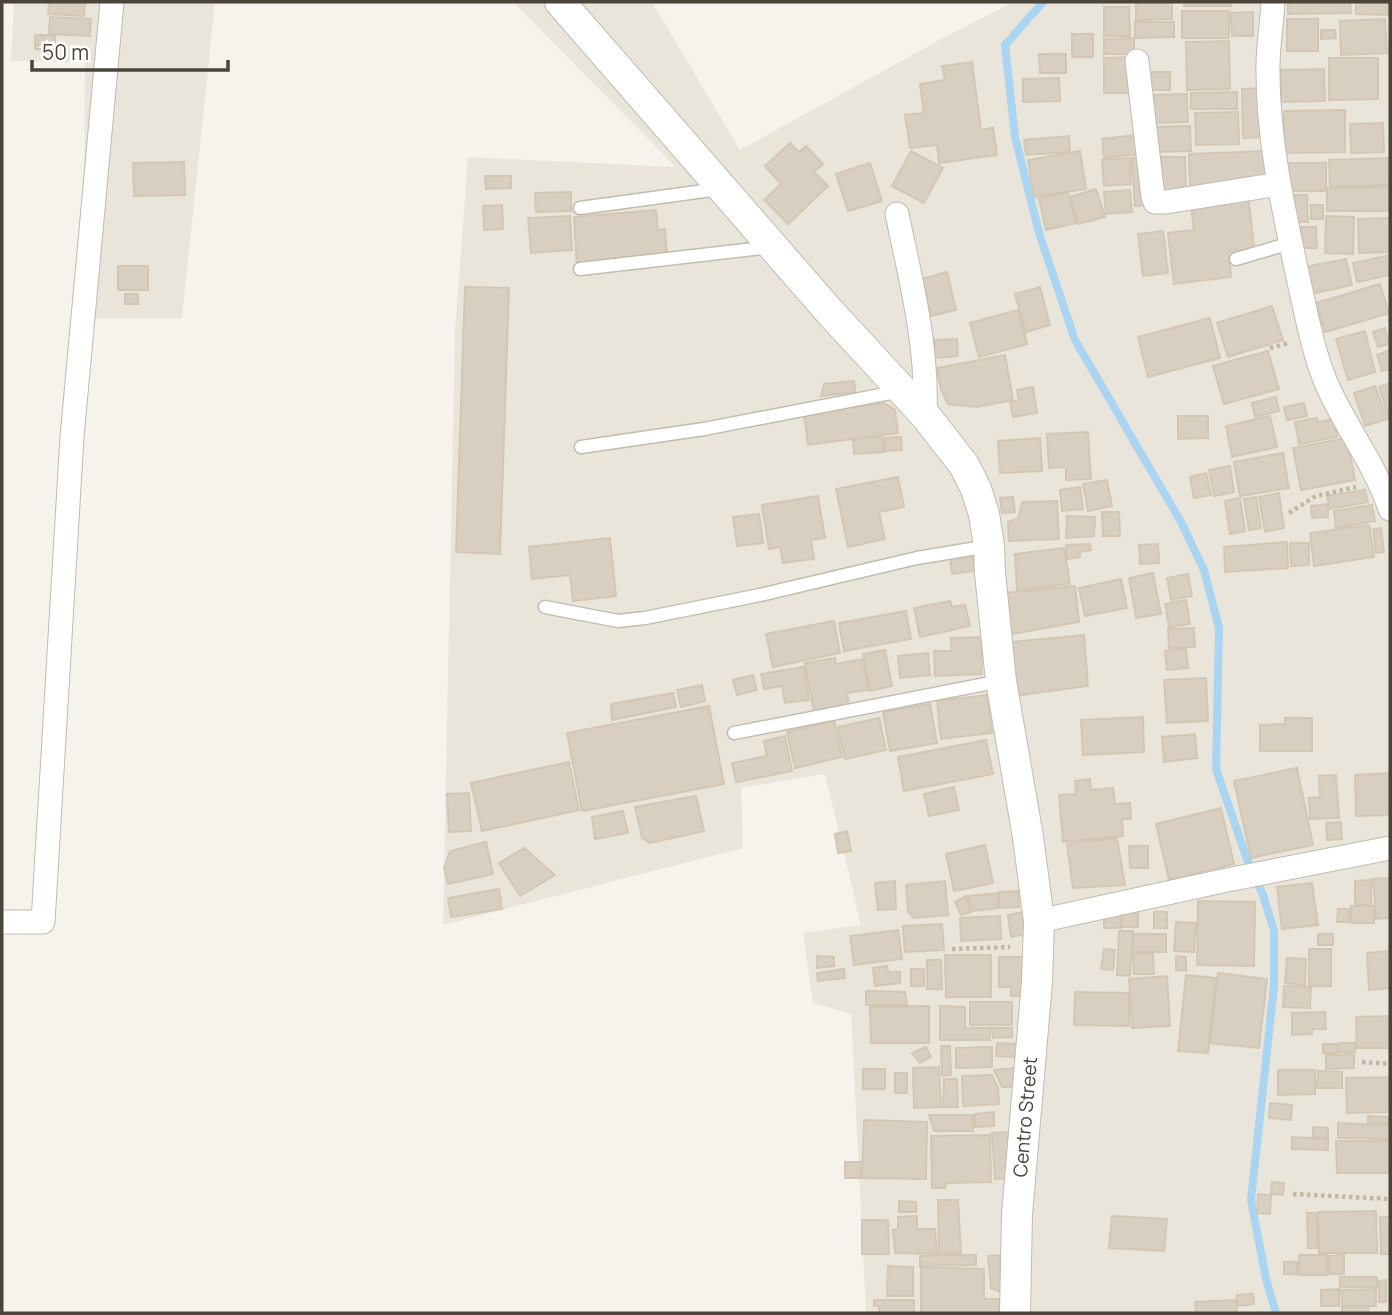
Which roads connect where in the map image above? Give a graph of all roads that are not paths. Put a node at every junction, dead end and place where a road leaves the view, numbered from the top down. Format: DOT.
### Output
graph roads {
  1 [pos="112,2"];
  2 [pos="560,2"];
  3 [pos="1273,2"];
  4 [pos="1137,61"];
  5 [pos="1279,184"];
  6 [pos="723,188"];
  7 [pos="580,208"];
  8 [pos="897,214"];
  9 [pos="1291,243"];
  10 [pos="772,247"];
  11 [pos="1236,260"];
  12 [pos="580,269"];
  13 [pos="902,390"];
  14 [pos="925,415"];
  15 [pos="581,447"];
  16 [pos="1390,509"];
  17 [pos="989,546"];
  18 [pos="545,607"];
  19 [pos="1001,681"];
  20 [pos="734,733"];
  21 [pos="1390,848"];
  22 [pos="2,922"];
  23 [pos="1038,934"];
  24 [pos="1015,1313"];
  1 -- 22 [label="street"];
  2 -- 6 [label="street, Centro Street"];
  3 -- 5 [label="street"];
  4 -- 5 [label="street"];
  5 -- 9 [label="street"];
  6 -- 7 [label="lane"];
  6 -- 10 [label="street, Centro Street"];
  8 -- 14 [label="street"];
  9 -- 11 [label="lane"];
  9 -- 16 [label="street"];
  10 -- 12 [label="lane"];
  10 -- 13 [label="street, Centro Street"];
  13 -- 14 [label="street, Centro Street"];
  13 -- 15 [label="lane"];
  14 -- 17 [label="street, Centro Street"];
  17 -- 18 [label="lane"];
  17 -- 19 [label="street, Centro Street"];
  19 -- 20 [label="lane"];
  19 -- 23 [label="street, Centro Street"];
  21 -- 23 [label="street"];
  23 -- 24 [label="street, Centro Street"];
}
